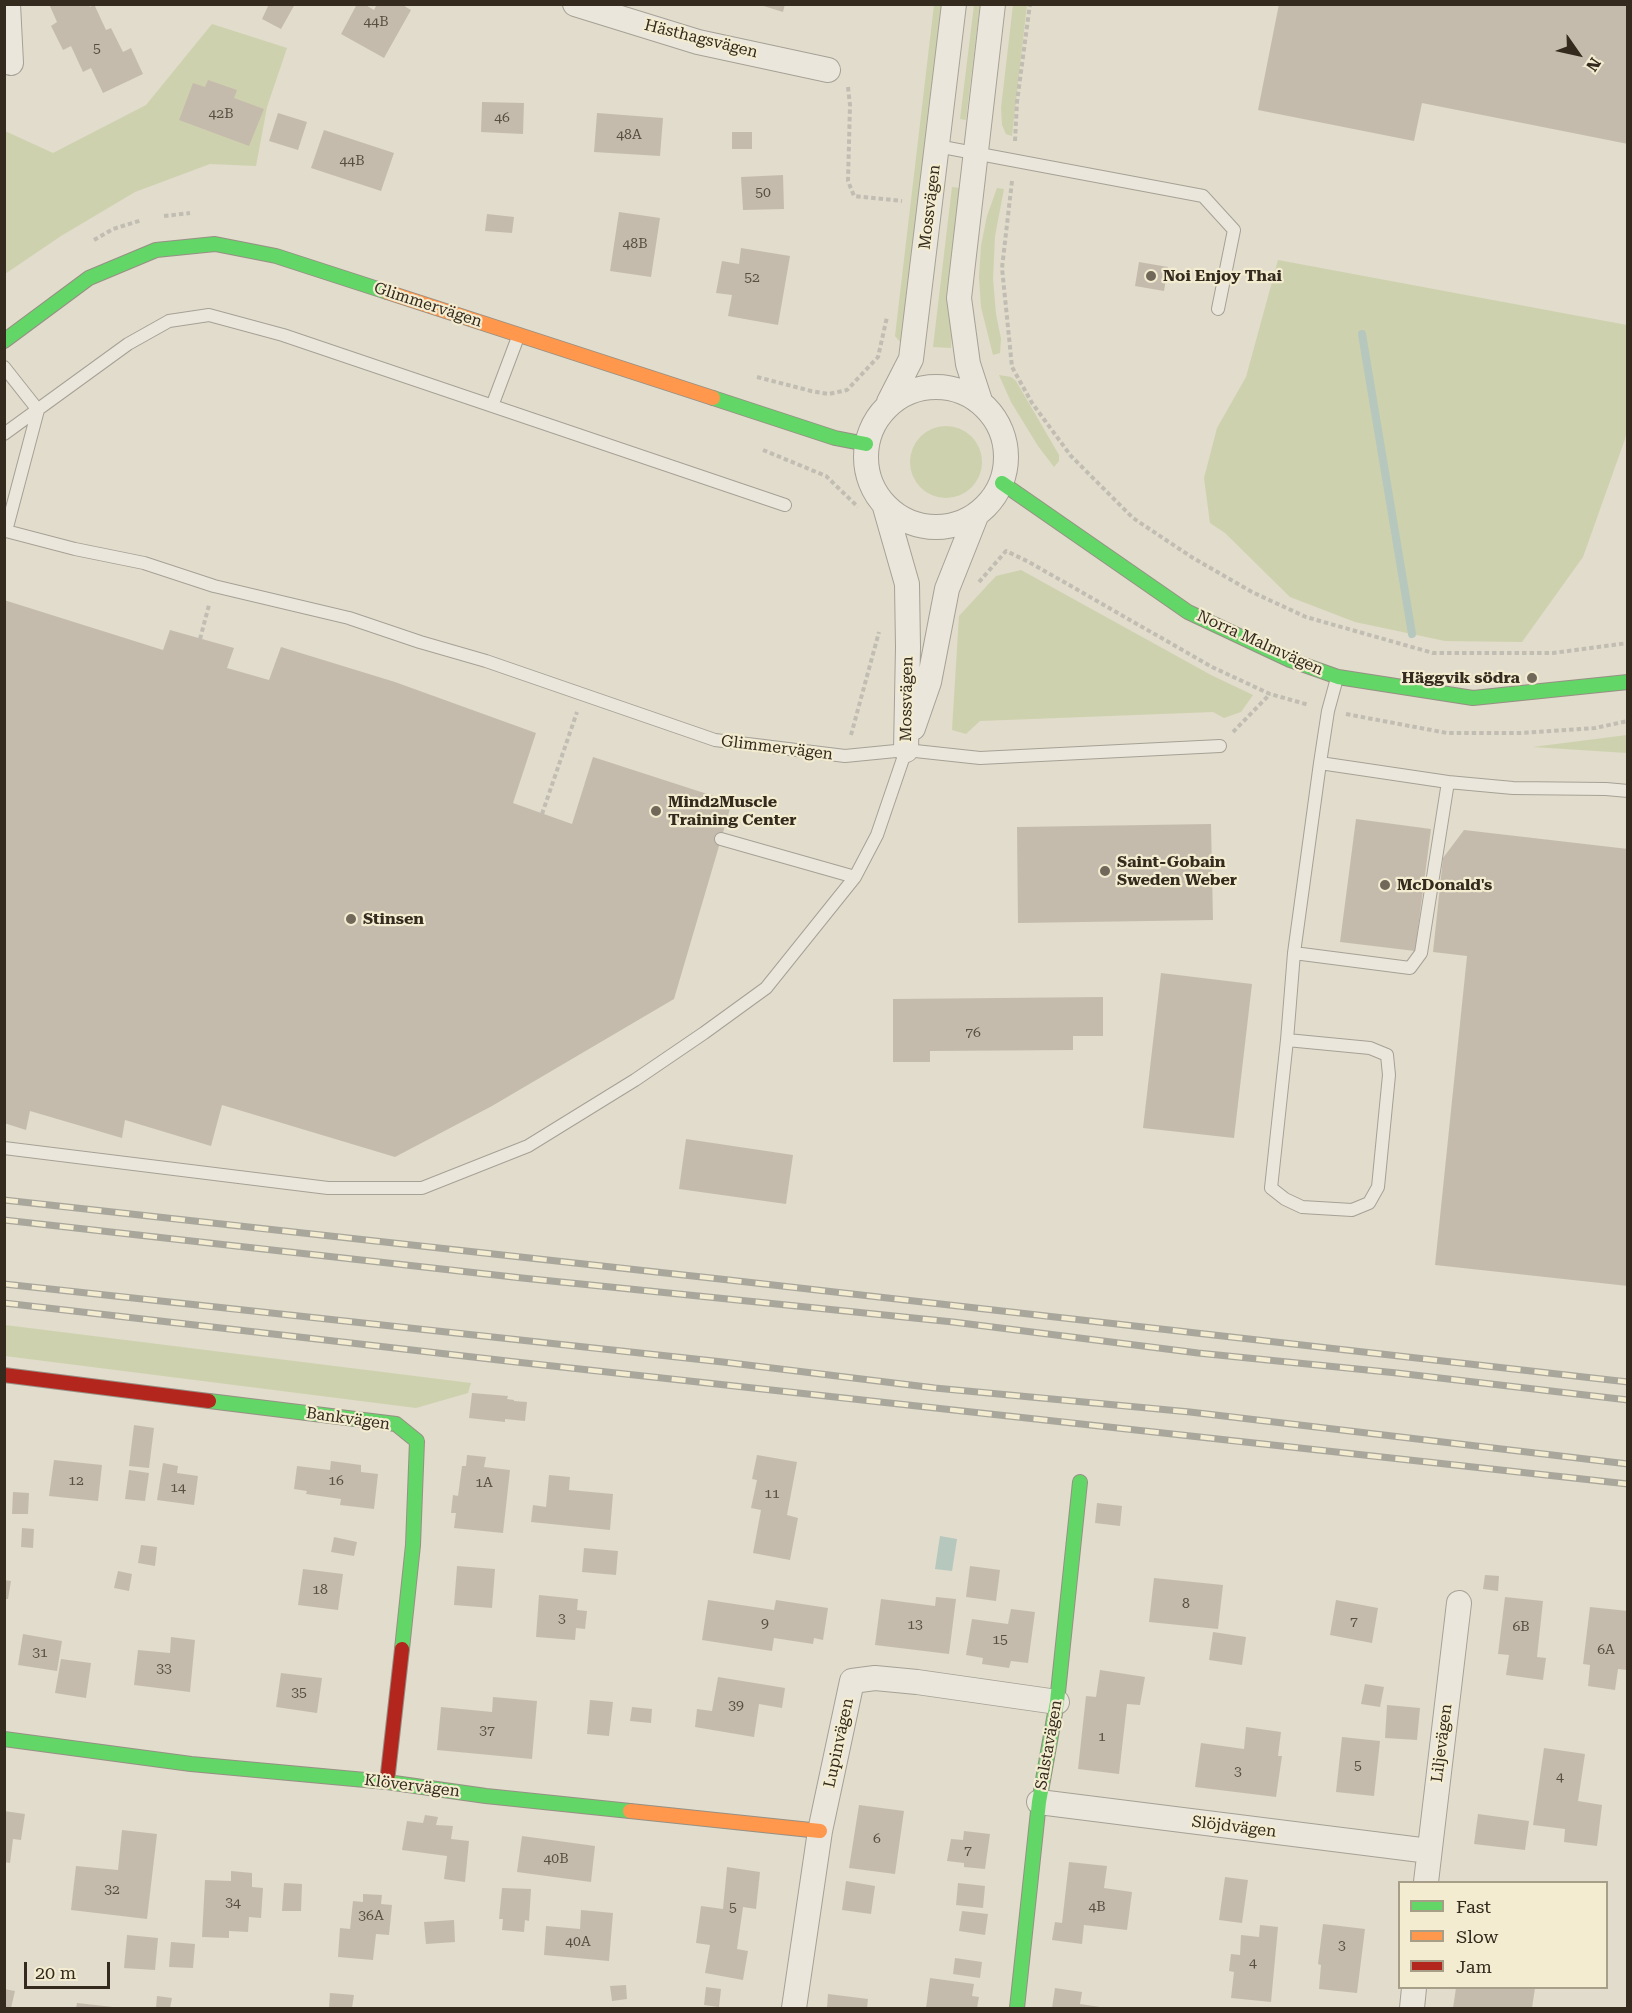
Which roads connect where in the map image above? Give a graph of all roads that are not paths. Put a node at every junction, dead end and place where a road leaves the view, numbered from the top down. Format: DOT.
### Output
graph roads {
  1 [pos="8,4"];
  2 [pos="575,4"];
  3 [pos="954,4"];
  4 [pos="993,4"];
  5 [pos="11,63"];
  6 [pos="828,70"];
  7 [pos="937,146"];
  8 [pos="975,154"];
  9 [pos="1218,309"];
  10 [pos="519,335"];
  11 [pos="4,341"];
  12 [pos="4,368"];
  13 [pos="980,401"];
  14 [pos="888,405"];
  15 [pos="492,406"];
  16 [pos="38,410"];
  17 [pos="4,434"];
  18 [pos="866,444"];
  19 [pos="1002,483"];
  20 [pos="785,505"];
  21 [pos="885,507"];
  22 [pos="976,516"];
  23 [pos="1338,677"];
  24 [pos="1628,682"];
  25 [pos="1220,746"];
  26 [pos="906,750"];
  27 [pos="1320,763"];
  28 [pos="1448,782"];
  29 [pos="1628,791"];
  30 [pos="721,839"];
  31 [pos="855,877"];
  32 [pos="1294,953"];
  33 [pos="1287,1040"];
  34 [pos="4,1148"];
  35 [pos="4,1375"];
  36 [pos="1080,1482"];
  37 [pos="1460,1603"];
  38 [pos="1057,1702"];
  39 [pos="4,1739"];
  40 [pos="387,1782"];
  41 [pos="1039,1802"];
  42 [pos="820,1832"];
  43 [pos="1429,1851"];
  44 [pos="1426,1881"];
  45 [pos="1414,1989"];
  46 [pos="794,2008"];
  47 [pos="1017,2008"];
  48 [pos="1412,2008"];
  1 -- 5 [label="street"];
  2 -- 6 [label="street, Hästhagsvägen"];
  3 -- 7 [label="street, Mossvägen"];
  4 -- 8 [label="street, Mossvägen"];
  7 -- 8 [label="lane"];
  7 -- 14 [label="street, Mossvägen"];
  8 -- 9 [label="lane"];
  8 -- 13 [label="street, Mossvägen"];
  10 -- 11 [label="street, Glimmervägen"];
  10 -- 15 [label="lane"];
  10 -- 18 [label="street, Glimmervägen"];
  12 -- 16 [label="lane"];
  13 -- 14 [label="street, Mossvägen"];
  13 -- 19 [label="street, Mossvägen"];
  14 -- 18 [label="street, Mossvägen"];
  15 -- 16 [label="lane"];
  15 -- 20 [label="lane"];
  16 -- 17 [label="lane"];
  16 -- 26 [label="lane, Glimmervägen"];
  18 -- 21 [label="street, Mossvägen"];
  19 -- 22 [label="street, Mossvägen"];
  19 -- 23 [label="street, Norra Malmvägen"];
  21 -- 22 [label="street, Mossvägen"];
  21 -- 26 [label="street, Mossvägen"];
  22 -- 26 [label="street, Mossvägen"];
  23 -- 24 [label="street, Norra Malmvägen"];
  23 -- 27 [label="lane"];
  25 -- 26 [label="lane"];
  26 -- 31 [label="lane, Mossvägen"];
  27 -- 28 [label="lane"];
  27 -- 32 [label="lane"];
  28 -- 29 [label="lane"];
  28 -- 32 [label="lane"];
  30 -- 31 [label="lane"];
  31 -- 34 [label="lane, Mossvägen"];
  32 -- 33 [label="lane"];
  33 -- 33 [label="lane"];
  35 -- 40 [label="street, Bankvägen"];
  36 -- 38 [label="street, Salstavägen"];
  37 -- 43 [label="street, Liljevägen"];
  38 -- 41 [label="street, Salstavägen"];
  38 -- 42 [label="street, Lupinvägen"];
  39 -- 40 [label="street, Klövervägen"];
  40 -- 42 [label="street, Klövervägen"];
  41 -- 43 [label="street, Slöjdvägen"];
  41 -- 47 [label="street, Salstavägen"];
  42 -- 46 [label="street, Lupinvägen"];
  43 -- 44 [label="street, Liljevägen"];
  45 -- 48 [label="street"];
}
